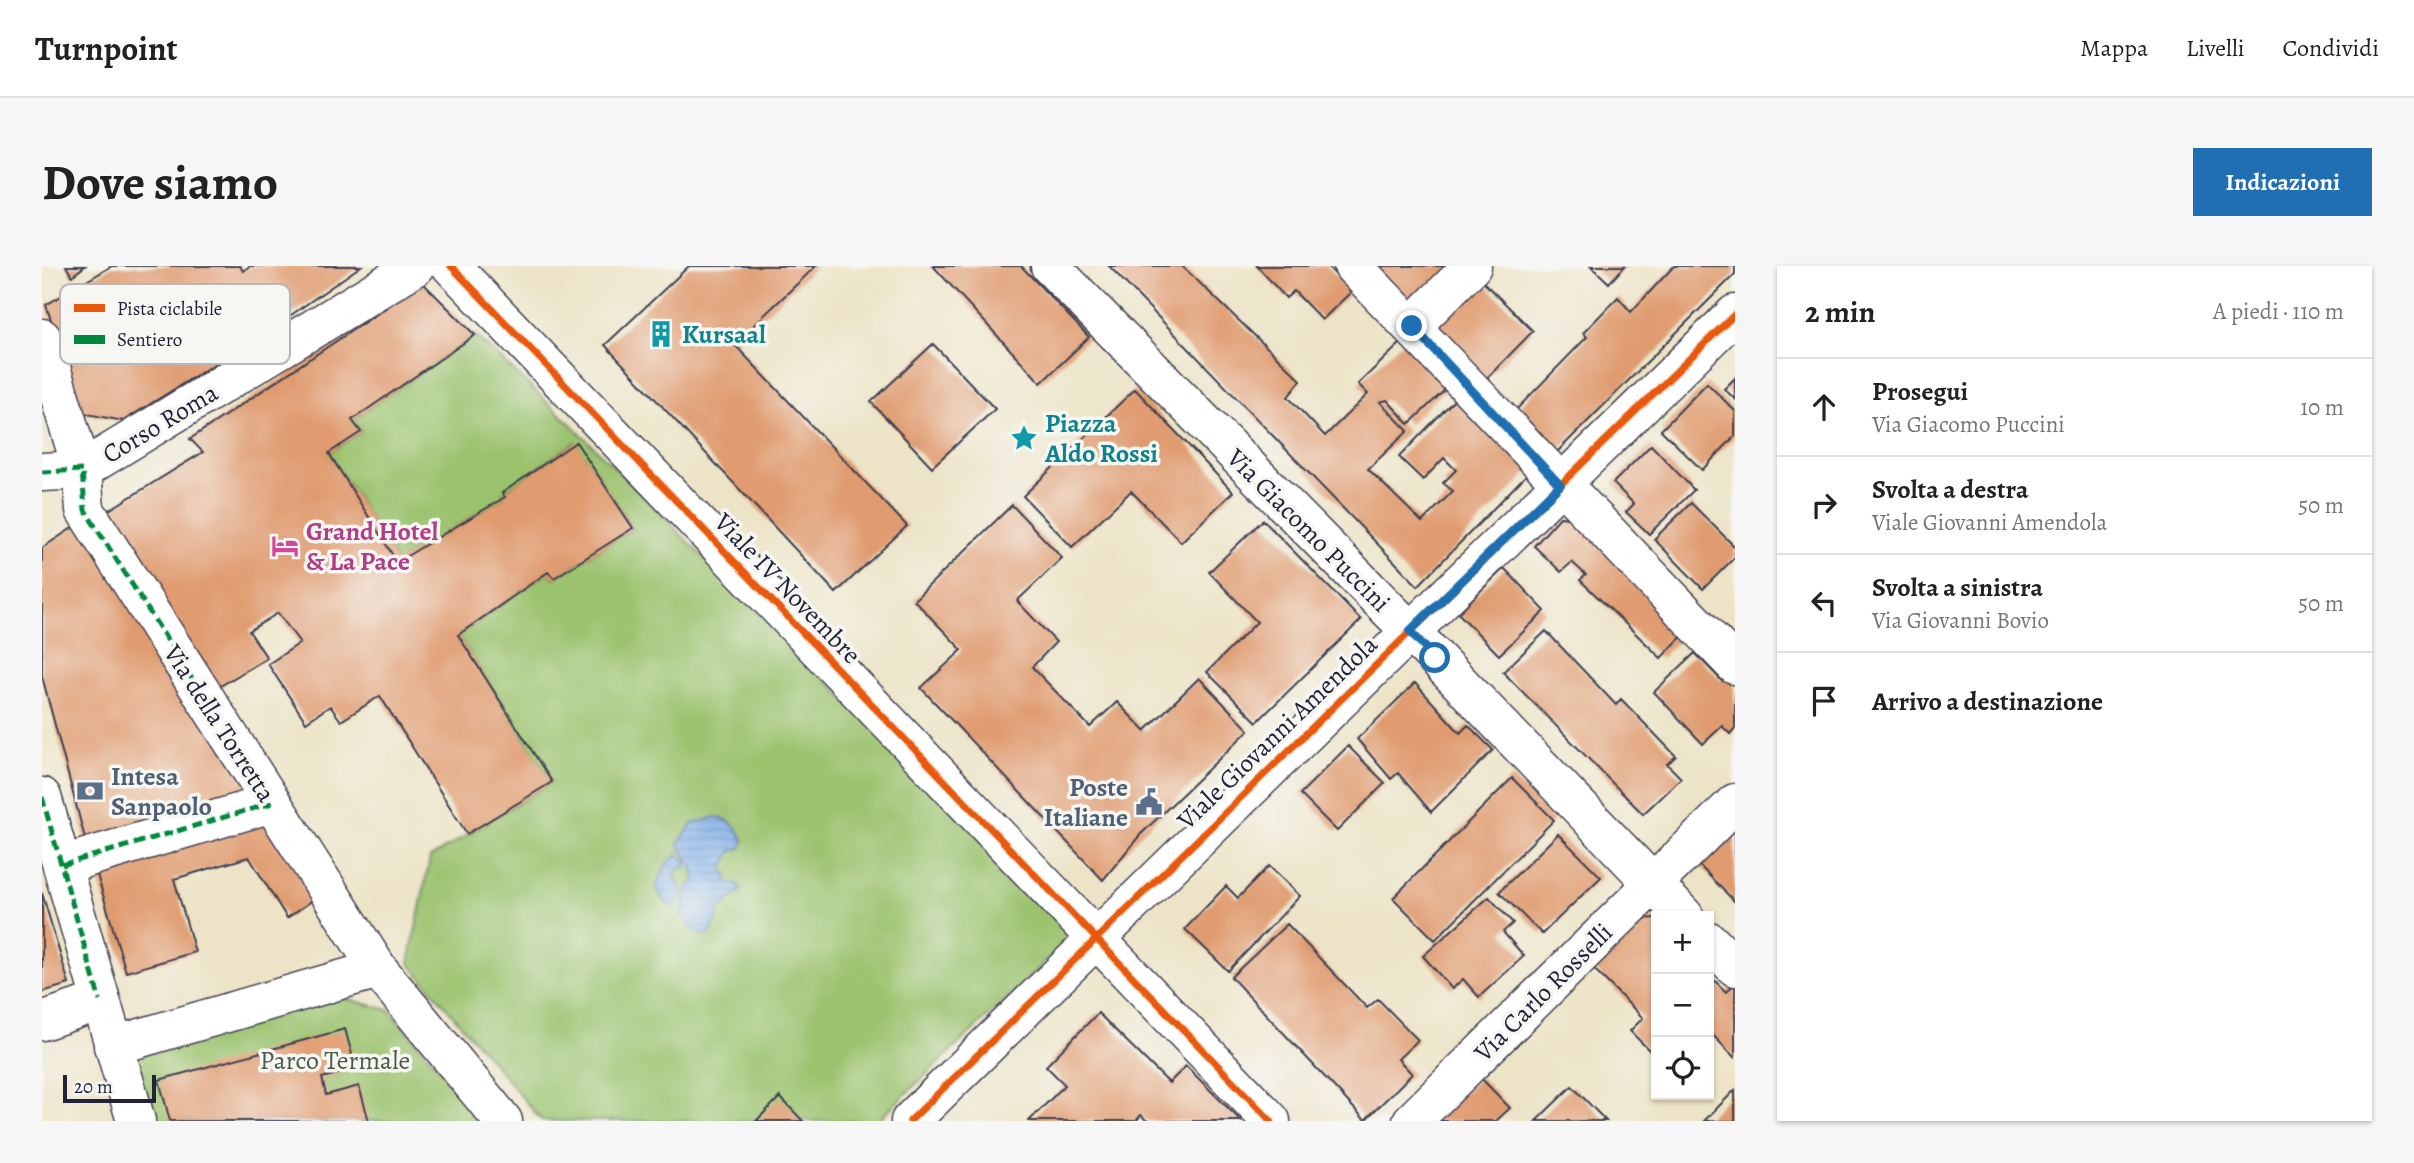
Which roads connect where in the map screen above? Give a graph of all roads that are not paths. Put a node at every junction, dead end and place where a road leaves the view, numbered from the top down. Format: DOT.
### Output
graph roads {
  1 [pos="416,266"];
  2 [pos="451,266"];
  3 [pos="1050,266"];
  4 [pos="1353,266"];
  5 [pos="1472,266"];
  6 [pos="1735,314"];
  7 [pos="1412,326"];
  8 [pos="42,338"];
  9 [pos="290,343"];
  10 [pos="256,364"];
  11 [pos="82,470"];
  12 [pos="42,472"];
  13 [pos="1560,485"];
  14 [pos="1410,631"];
  15 [pos="1735,665"];
  16 [pos="42,797"];
  17 [pos="272,803"];
  18 [pos="1735,803"];
  19 [pos="62,865"];
  20 [pos="1652,885"];
  21 [pos="1679,911"];
  22 [pos="1095,939"];
  23 [pos="1714,946"];
  24 [pos="1735,967"];
  25 [pos="378,969"];
  26 [pos="100,1001"];
  27 [pos="42,1021"];
  28 [pos="113,1046"];
  29 [pos="136,1121"];
  30 [pos="503,1121"];
  31 [pos="910,1121"];
  32 [pos="1271,1121"];
  33 [pos="1412,1121"];
  1 -- 9 [label="street, Corso Roma"];
  2 -- 22 [label="street, Viale IV Novembre"];
  3 -- 14 [label="street, Via Giacomo Puccini"];
  4 -- 7 [label="street"];
  5 -- 7 [label="street"];
  6 -- 13 [label="street, Viale Giovanni Amendola"];
  7 -- 13 [label="street"];
  8 -- 11 [label="street, Via della Torretta"];
  10 -- 11 [label="street, Corso Roma"];
  11 -- 12 [label="street"];
  11 -- 17 [label="street, Via della Torretta"];
  13 -- 14 [label="street, Viale Giovanni Amendola"];
  13 -- 15 [label="street"];
  14 -- 20 [label="street, Via Giacomo Puccini"];
  14 -- 22 [label="street, Viale Giovanni Amendola"];
  16 -- 19 [label="street"];
  17 -- 19 [label="street"];
  17 -- 25 [label="street, Via della Torretta"];
  18 -- 20 [label="street, Via Carlo Rosselli"];
  19 -- 26 [label="street"];
  20 -- 21 [label="street, Via Giacomo Puccini"];
  20 -- 33 [label="street, Via Carlo Rosselli"];
  22 -- 31 [label="street, Viale Giovanni Amendola"];
  22 -- 32 [label="street, Viale IV Novembre"];
  23 -- 24 [label="street"];
  25 -- 28 [label="street"];
  25 -- 30 [label="street, Via della Torretta"];
  26 -- 27 [label="street"];
  26 -- 28 [label="street"];
  28 -- 29 [label="street"];
}
